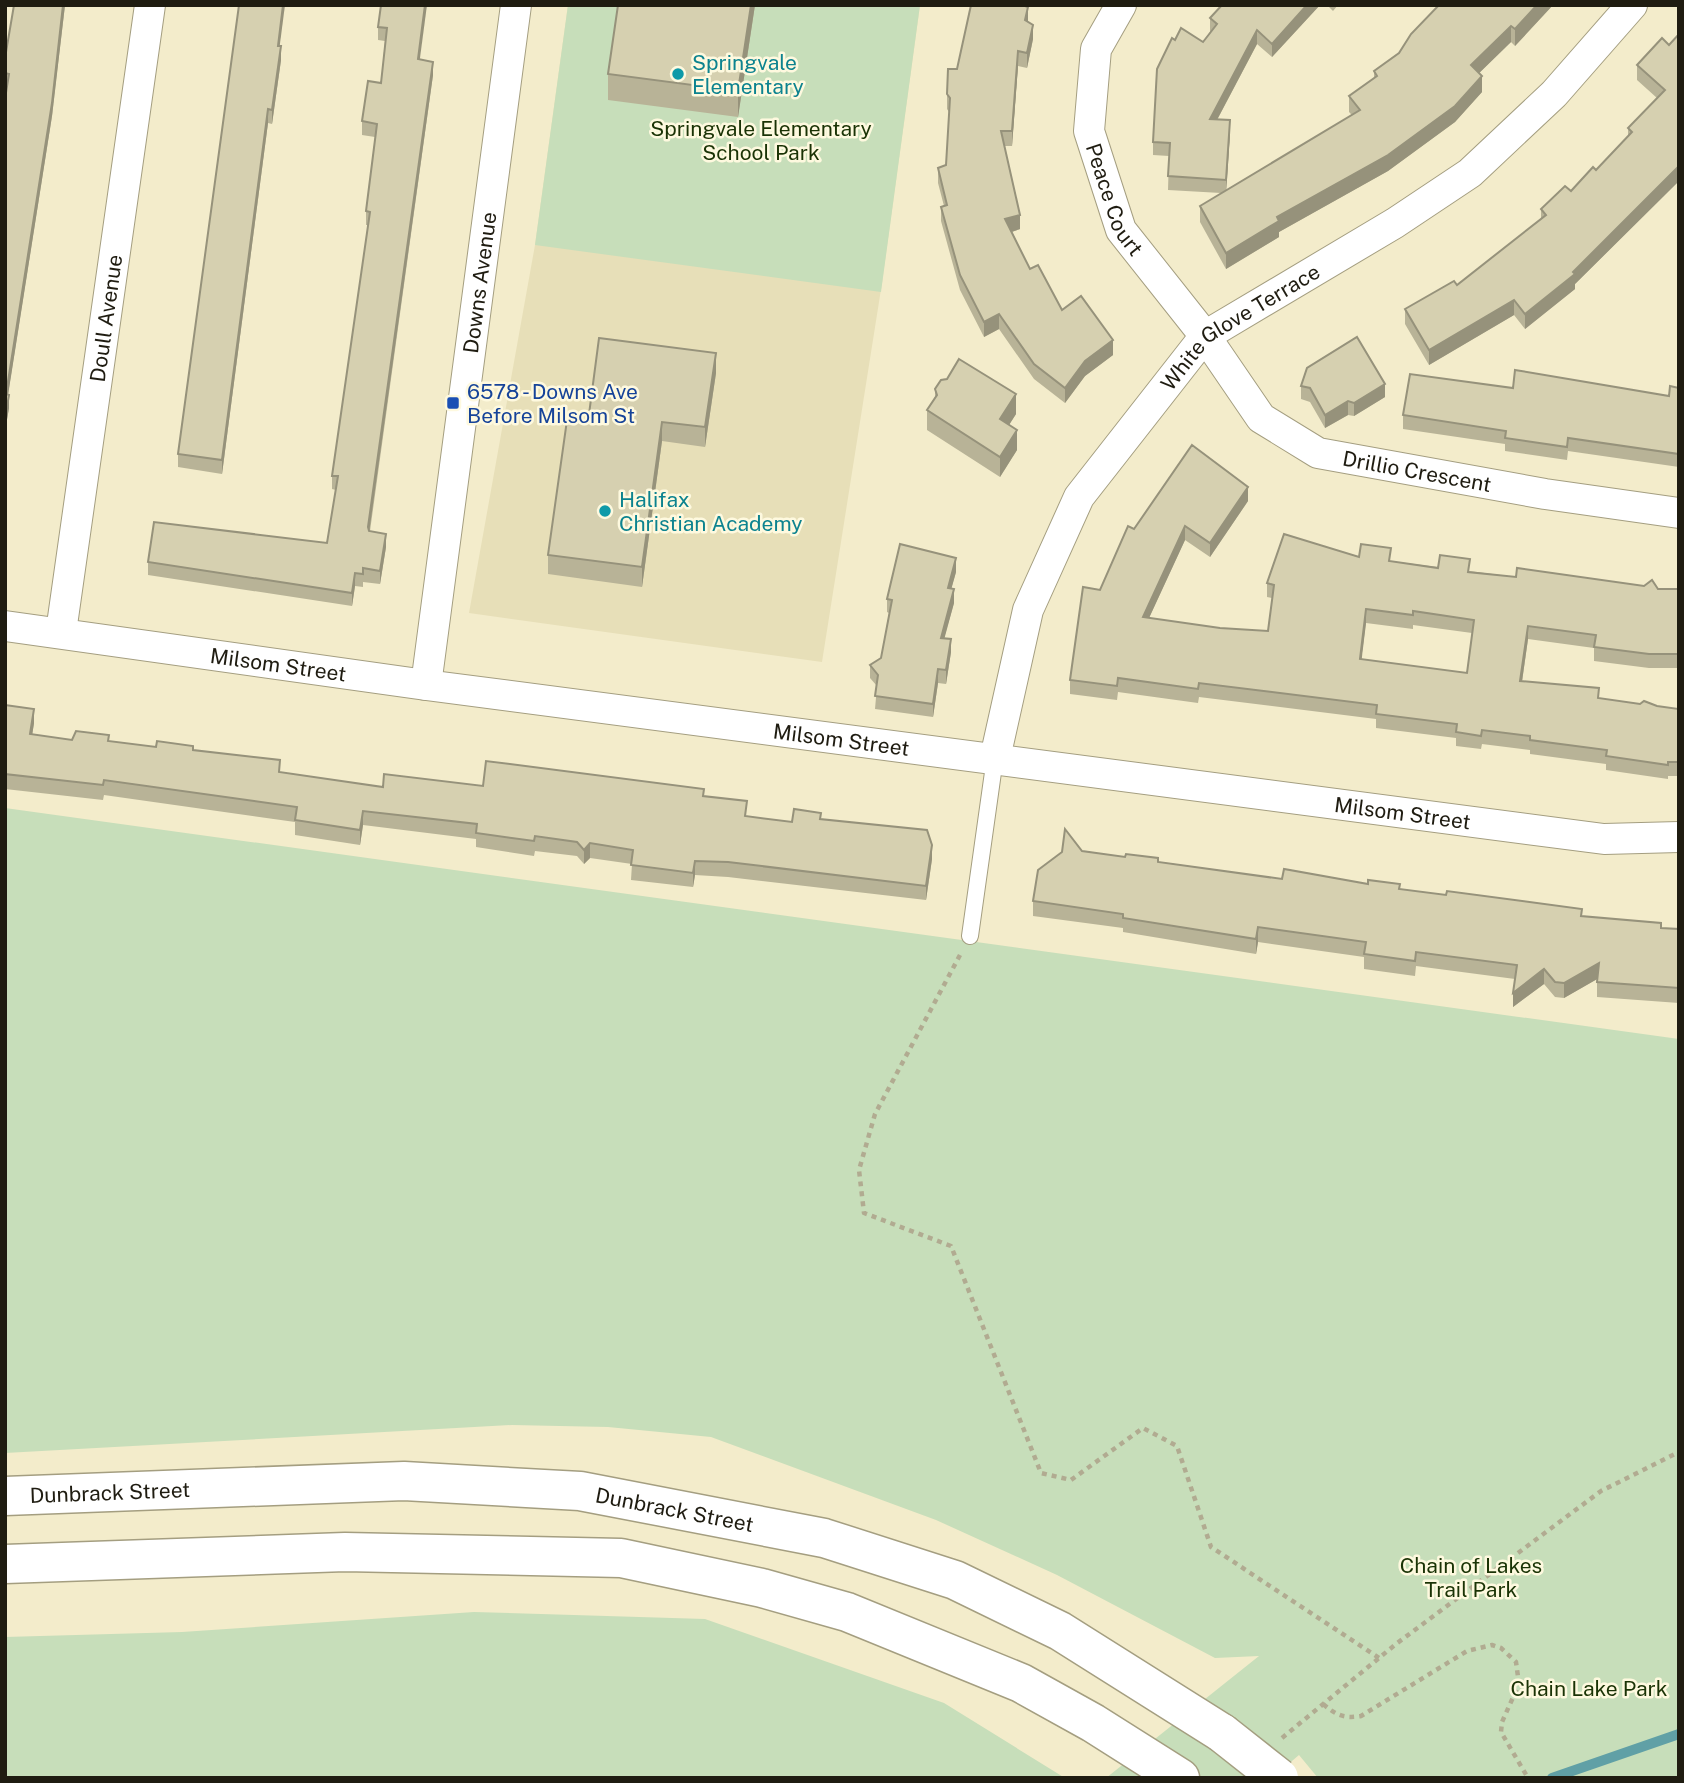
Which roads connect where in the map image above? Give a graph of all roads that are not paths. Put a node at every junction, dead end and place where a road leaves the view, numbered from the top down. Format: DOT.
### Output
graph roads {
  1 [pos="150,5"];
  2 [pos="516,5"];
  3 [pos="1121,5"];
  4 [pos="1632,5"];
  5 [pos="1205,336"];
  6 [pos="1679,513"];
  7 [pos="5,626"];
  8 [pos="61,632"];
  9 [pos="426,685"];
  10 [pos="995,758"];
  11 [pos="1679,837"];
  12 [pos="970,936"];
  13 [pos="5,1496"];
  14 [pos="5,1564"];
  15 [pos="1175,1775"];
  16 [pos="1279,1778"];
  1 -- 8 [label="street, Doull Avenue"];
  2 -- 9 [label="street, Downs Avenue"];
  3 -- 5 [label="street, Peace Court"];
  4 -- 5 [label="street, White Glove Terrace"];
  5 -- 6 [label="street, Drillio Crescent"];
  5 -- 10 [label="street, White Glove Terrace"];
  7 -- 8 [label="street, Milsom Street"];
  8 -- 9 [label="street, Milsom Street"];
  9 -- 10 [label="street, Milsom Street"];
  10 -- 11 [label="street, Milsom Street"];
  10 -- 12 [label="lane"];
  13 -- 16 [label="main road, Dunbrack Street, bridge"];
  14 -- 15 [label="main road"];
}
